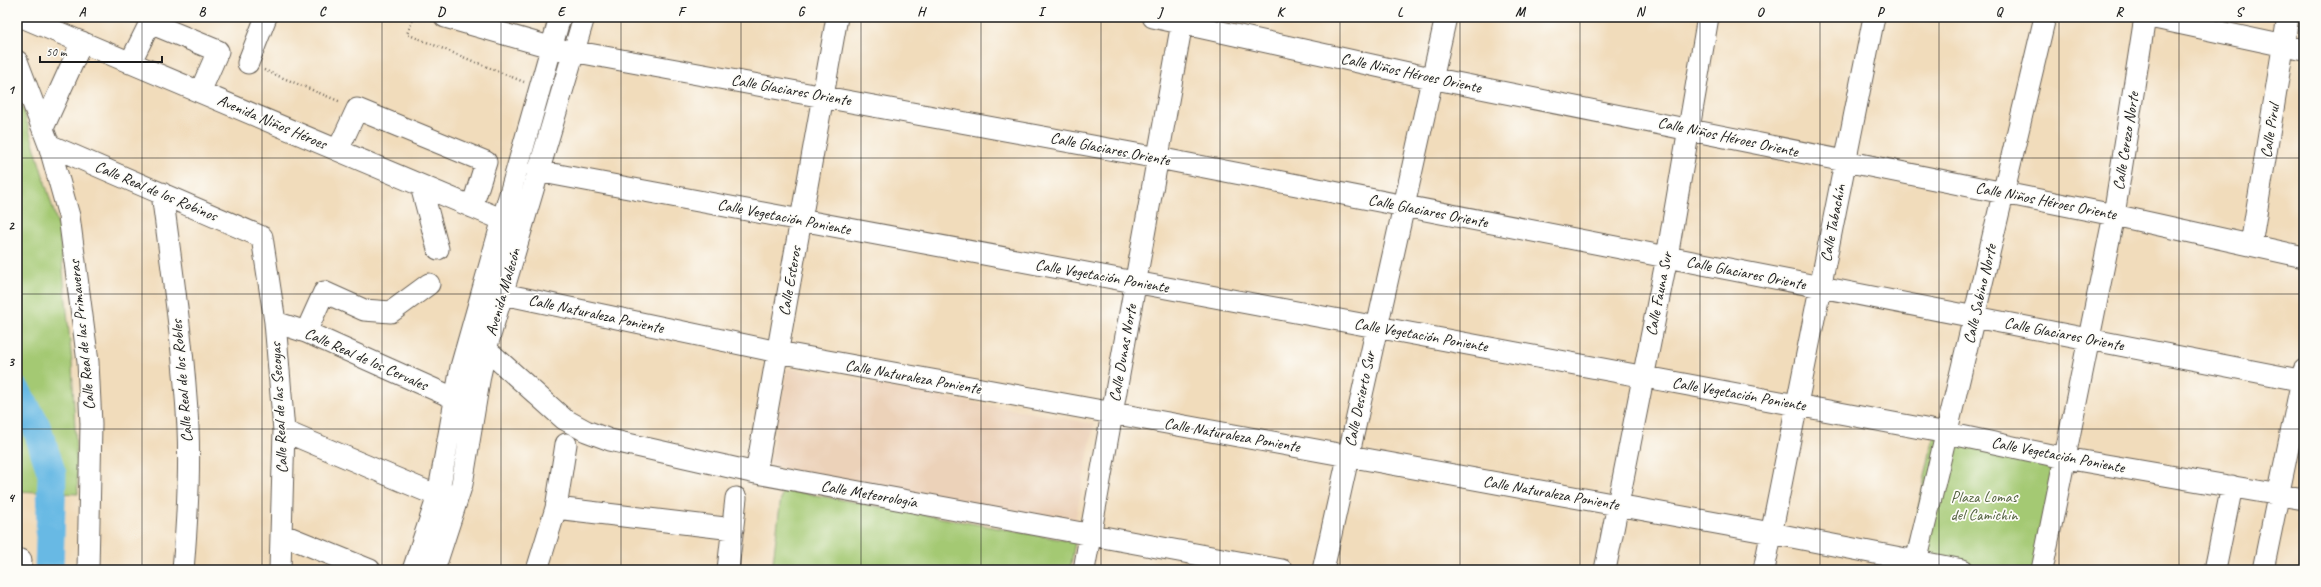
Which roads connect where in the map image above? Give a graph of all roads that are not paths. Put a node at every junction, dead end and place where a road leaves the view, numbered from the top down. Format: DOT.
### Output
graph roads {
  1 [pos="22,17"];
  2 [pos="266,17"];
  3 [pos="445,17"];
  4 [pos="560,17"];
  5 [pos="584,17"];
  6 [pos="836,17"];
  7 [pos="1153,17"];
  8 [pos="1446,17"];
  9 [pos="1708,17"];
  10 [pos="1874,17"];
  11 [pos="2045,17"];
  12 [pos="2145,17"];
  13 [pos="2150,17"];
  14 [pos="2288,17"];
  15 [pos="1182,20"];
  16 [pos="82,42"];
  17 [pos="2284,46"];
  18 [pos="550,47"];
  19 [pos="573,50"];
  20 [pos="2304,50"];
  21 [pos="17,61"];
  22 [pos="130,63"];
  23 [pos="248,63"];
  24 [pos="1431,78"];
  25 [pos="200,92"];
  26 [pos="822,96"];
  27 [pos="1689,128"];
  28 [pos="46,137"];
  29 [pos="338,150"];
  30 [pos="1158,158"];
  31 [pos="1846,161"];
  32 [pos="538,171"];
  33 [pos="421,186"];
  34 [pos="162,193"];
  35 [pos="2004,193"];
  36 [pos="1403,206"];
  37 [pos="472,207"];
  38 [pos="2114,215"];
  39 [pos="502,220"];
  40 [pos="801,220"];
  41 [pos="522,228"];
  42 [pos="264,242"];
  43 [pos="2252,245"];
  44 [pos="438,249"];
  45 [pos="1666,257"];
  46 [pos="2304,257"];
  47 [pos="1135,282"];
  48 [pos="429,284"];
  49 [pos="1821,287"];
  50 [pos="502,294"];
  51 [pos="1974,317"];
  52 [pos="275,322"];
  53 [pos="1376,327"];
  54 [pos="306,332"];
  55 [pos="2089,339"];
  56 [pos="486,349"];
  57 [pos="778,352"];
  58 [pos="1643,376"];
  59 [pos="2303,377"];
  60 [pos="456,399"];
  61 [pos="1797,405"];
  62 [pos="1112,413"];
  63 [pos="284,431"];
  64 [pos="1947,433"];
  65 [pos="566,444"];
  66 [pos="1348,456"];
  67 [pos="2065,458"];
  68 [pos="756,473"];
  69 [pos="2232,486"];
  70 [pos="438,496"];
  71 [pos="736,498"];
  72 [pos="2304,499"];
  73 [pos="2277,501"];
  74 [pos="1618,505"];
  75 [pos="556,508"];
  76 [pos="733,529"];
  77 [pos="1771,533"];
  78 [pos="282,534"];
  79 [pos="1091,535"];
  80 [pos="1916,565"];
  81 [pos="88,570"];
  82 [pos="183,570"];
  83 [pos="280,570"];
  84 [pos="370,570"];
  85 [pos="413,570"];
  86 [pos="434,570"];
  87 [pos="537,570"];
  88 [pos="728,570"];
  89 [pos="1084,570"];
  90 [pos="1282,570"];
  91 [pos="1323,570"];
  92 [pos="1605,570"];
  93 [pos="1764,570"];
  94 [pos="1963,570"];
  95 [pos="2042,570"];
  96 [pos="2216,570"];
  97 [pos="2263,570"];
  1 -- 16 [label="street, Avenida Niños Héroes"];
  2 -- 23 [label="street"];
  3 -- 18 [label="street, Calle Glaciares Oriente"];
  4 -- 18 [label="street, Avenida Malecón"];
  5 -- 19 [label="street, Avenida Malecón"];
  6 -- 26 [label="street, Calle Esteros"];
  7 -- 15 [label="street, Calle Niños Héroes Oriente"];
  8 -- 24 [label="street, Calle Desierto Sur"];
  9 -- 27 [label="street, Calle Fauna Sur"];
  10 -- 31 [label="street, Calle Tabachín"];
  11 -- 35 [label="street, Calle Sabino Norte"];
  12 -- 38 [label="street, Calle Cerezo Norte"];
  13 -- 17 [label="street"];
  14 -- 17 [label="street, Calle Pirul"];
  15 -- 24 [label="street, Calle Niños Héroes Oriente"];
  15 -- 30 [label="street, Calle Dunas Norte"];
  16 -- 22 [label="street, Avenida Niños Héroes"];
  16 -- 28 [label="street"];
  17 -- 20 [label="street"];
  17 -- 43 [label="street, Calle Pirul"];
  18 -- 19 [label="street, Calle Glaciares Oriente"];
  18 -- 39 [label="street, Avenida Malecón"];
  19 -- 26 [label="street, Calle Glaciares Oriente"];
  19 -- 32 [label="street, Avenida Malecón"];
  21 -- 28 [label="street, Calle Real de las Primaveras"];
  22 -- 25 [label="street, Avenida Niños Héroes"];
  22 -- 25 [label="street"];
  24 -- 27 [label="street, Calle Niños Héroes Oriente"];
  24 -- 36 [label="street, Calle Desierto Sur"];
  25 -- 29 [label="street, Avenida Niños Héroes"];
  26 -- 30 [label="street, Calle Glaciares Oriente"];
  26 -- 40 [label="street, Calle Esteros"];
  27 -- 31 [label="street, Calle Niños Héroes Oriente"];
  27 -- 45 [label="street, Calle Fauna Sur"];
  28 -- 34 [label="street, Calle Real de los Robinos"];
  28 -- 81 [label="street, Calle Real de las Primaveras"];
  29 -- 33 [label="street, Avenida Niños Héroes"];
  29 -- 37 [label="street"];
  30 -- 36 [label="street, Calle Glaciares Oriente"];
  30 -- 47 [label="street, Calle Dunas Norte"];
  31 -- 35 [label="street, Calle Niños Héroes Oriente"];
  31 -- 49 [label="street, Calle Tabachín"];
  32 -- 40 [label="street, Calle Vegetación Poniente"];
  32 -- 41 [label="street, Avenida Malecón"];
  33 -- 37 [label="street, Avenida Niños Héroes"];
  33 -- 44 [label="street"];
  34 -- 42 [label="street, Calle Real de los Robinos"];
  34 -- 82 [label="street, Calle Real de los Robles"];
  35 -- 38 [label="street, Calle Niños Héroes Oriente"];
  35 -- 51 [label="street, Calle Sabino Norte"];
  36 -- 45 [label="street, Calle Glaciares Oriente"];
  36 -- 53 [label="street, Calle Desierto Sur"];
  37 -- 39 [label="street, Avenida Niños Héroes"];
  38 -- 43 [label="street, Calle Niños Héroes Oriente"];
  38 -- 55 [label="street, Calle Cerezo Norte"];
  39 -- 41 [label="street, Avenida Niños Héroes"];
  39 -- 60 [label="street, Avenida Malecón"];
  40 -- 47 [label="street, Calle Vegetación Poniente"];
  40 -- 57 [label="street, Calle Esteros"];
  41 -- 50 [label="street, Avenida Malecón"];
  42 -- 52 [label="street, Calle Real de las Secoyas"];
  43 -- 46 [label="street, Calle Niños Héroes Oriente"];
  45 -- 49 [label="street, Calle Glaciares Oriente"];
  45 -- 58 [label="street, Calle Fauna Sur"];
  47 -- 53 [label="street, Calle Vegetación Poniente"];
  47 -- 62 [label="street, Calle Dunas Norte"];
  48 -- 54 [label="street"];
  49 -- 51 [label="street, Calle Glaciares Oriente"];
  49 -- 61 [label="street, Calle Tabachín"];
  50 -- 56 [label="street, Avenida Malecón"];
  50 -- 57 [label="street, Calle Naturaleza Poniente"];
  51 -- 55 [label="street, Calle Glaciares Oriente"];
  51 -- 64 [label="street, Calle Sabino Norte"];
  52 -- 54 [label="street, Calle Real de los Cervales"];
  52 -- 63 [label="street, Calle Real de las Secoyas"];
  53 -- 58 [label="street, Calle Vegetación Poniente"];
  53 -- 66 [label="street, Calle Desierto Sur"];
  54 -- 60 [label="street, Calle Real de los Cervales"];
  55 -- 59 [label="street, Calle Glaciares Oriente"];
  55 -- 67 [label="street, Calle Cerezo Norte"];
  56 -- 68 [label="street, Calle Meteorología"];
  56 -- 86 [label="street, Avenida Malecón"];
  57 -- 62 [label="street, Calle Naturaleza Poniente"];
  57 -- 68 [label="street, Calle Esteros"];
  58 -- 61 [label="street, Calle Vegetación Poniente"];
  58 -- 74 [label="street, Calle Fauna Sur"];
  59 -- 73 [label="street"];
  60 -- 70 [label="street, Avenida Malecón"];
  61 -- 64 [label="street, Calle Vegetación Poniente"];
  61 -- 77 [label="street, Calle Tabachín"];
  62 -- 66 [label="street, Calle Naturaleza Poniente"];
  62 -- 79 [label="street, Calle Dunas Norte"];
  63 -- 70 [label="street"];
  63 -- 78 [label="street, Calle Real de las Secoyas"];
  64 -- 67 [label="street, Calle Vegetación Poniente"];
  64 -- 80 [label="street, Calle Sabino Norte"];
  65 -- 75 [label="street"];
  66 -- 74 [label="street, Calle Naturaleza Poniente"];
  66 -- 91 [label="street, Calle Desierto Sur"];
  67 -- 69 [label="street, Calle Vegetación Poniente"];
  67 -- 95 [label="street, Calle Cerezo Norte"];
  68 -- 79 [label="street, Calle Meteorología"];
  69 -- 73 [label="street, Calle Vegetación Poniente"];
  69 -- 96 [label="street"];
  70 -- 85 [label="street, Avenida Malecón"];
  71 -- 76 [label="street"];
  72 -- 73 [label="street, Calle Vegetación Poniente"];
  73 -- 97 [label="street"];
  74 -- 77 [label="street, Calle Naturaleza Poniente"];
  74 -- 92 [label="street, Calle Fauna Sur"];
  75 -- 76 [label="street"];
  75 -- 87 [label="street"];
  76 -- 88 [label="street"];
  77 -- 80 [label="street, Calle Naturaleza Poniente"];
  77 -- 93 [label="street, Calle Tabachín"];
  78 -- 83 [label="street, Calle Real de las Secoyas"];
  78 -- 84 [label="street"];
  79 -- 89 [label="street, Calle Dunas Norte"];
  79 -- 90 [label="street, Calle Meteorología"];
  80 -- 94 [label="street, Calle Naturaleza Poniente"];
}
